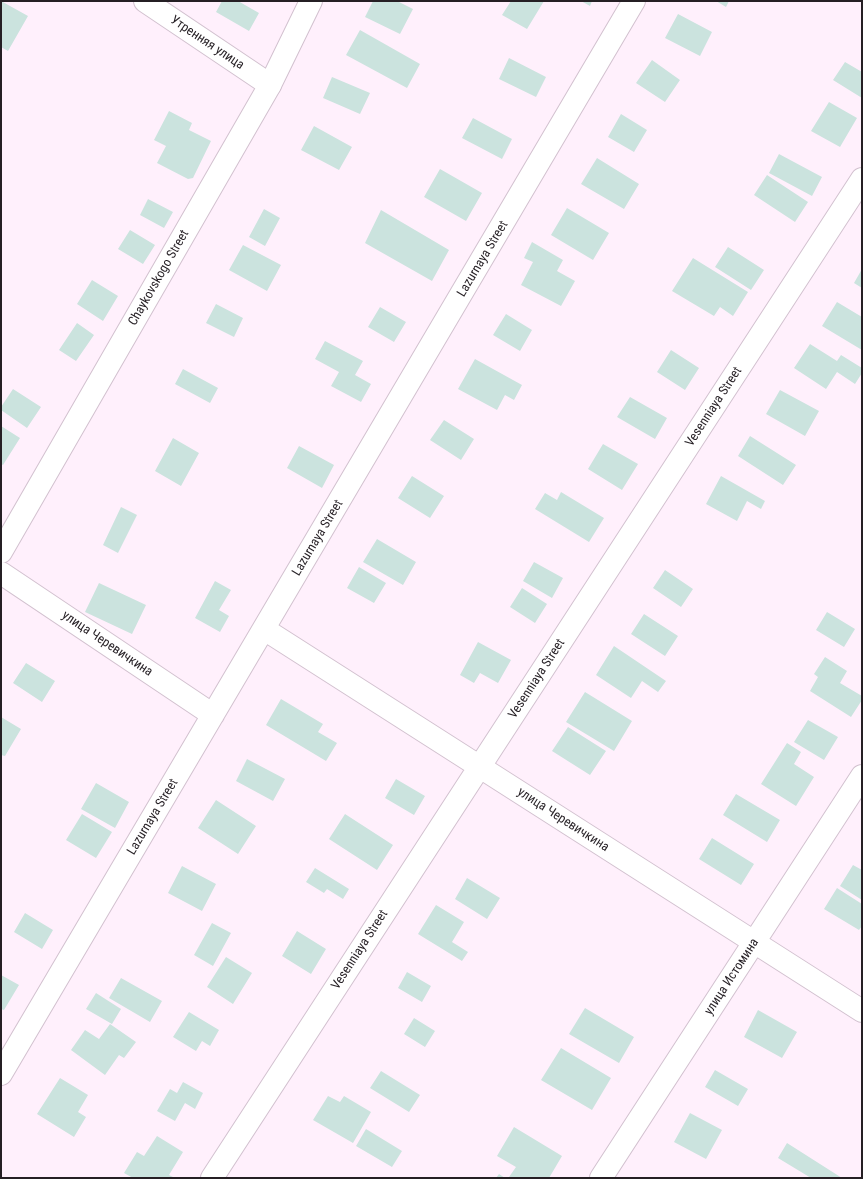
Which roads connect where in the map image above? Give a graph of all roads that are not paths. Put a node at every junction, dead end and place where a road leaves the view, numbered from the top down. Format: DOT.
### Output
graph roads {
  1 [pos="145,1"];
  2 [pos="311,1"];
  3 [pos="634,1"];
  4 [pos="270,85"];
  5 [pos="862,179"];
  6 [pos="1,552"];
  7 [pos="1,573"];
  8 [pos="264,629"];
  9 [pos="213,715"];
  10 [pos="480,767"];
  11 [pos="862,776"];
  12 [pos="754,942"];
  13 [pos="862,1011"];
  14 [pos="1,1074"];
  15 [pos="212,1178"];
  16 [pos="602,1178"];
  1 -- 4 [label="street, Утренняя улица"];
  2 -- 4 [label="street, Chaykovskogo Street"];
  3 -- 8 [label="street, Lazurnaya Street"];
  4 -- 6 [label="street, Chaykovskogo Street"];
  5 -- 10 [label="street, Vesenniaya Street"];
  7 -- 9 [label="street, улица Черевичкина"];
  8 -- 9 [label="street, Lazurnaya Street"];
  8 -- 10 [label="street, улица Черевичкина"];
  9 -- 14 [label="street, Lazurnaya Street"];
  10 -- 12 [label="street, улица Черевичкина"];
  10 -- 15 [label="street, Vesenniaya Street"];
  11 -- 12 [label="street, улица Истомина"];
  12 -- 13 [label="street, улица Черевичкина"];
  12 -- 16 [label="street, улица Истомина"];
}
